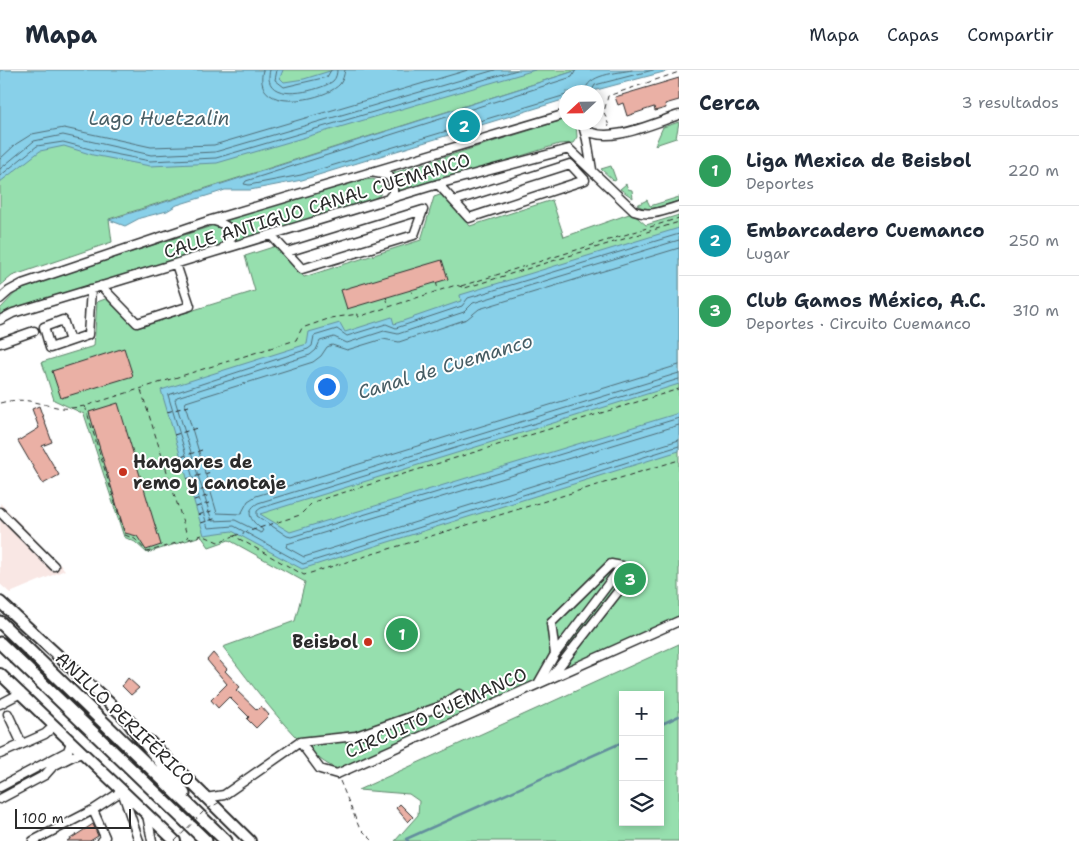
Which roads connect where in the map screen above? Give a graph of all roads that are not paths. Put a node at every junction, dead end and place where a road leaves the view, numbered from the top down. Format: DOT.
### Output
graph roads {
  1 [pos="679,115"];
  2 [pos="559,116"];
  3 [pos="584,130"];
  4 [pos="589,130"];
  5 [pos="592,170"];
  6 [pos="369,171"];
  7 [pos="438,184"];
  8 [pos="386,201"];
  9 [pos="454,201"];
  10 [pos="679,206"];
  11 [pos="210,220"];
  12 [pos="271,235"];
  13 [pos="222,250"];
  14 [pos="287,252"];
  15 [pos="176,264"];
  16 [pos="101,286"];
  17 [pos="91,289"];
  18 [pos="0,299"];
  19 [pos="0,320"];
  20 [pos="34,331"];
  21 [pos="70,341"];
  22 [pos="0,343"];
  23 [pos="0,512"];
  24 [pos="54,566"];
  25 [pos="622,566"];
  26 [pos="0,602"];
  27 [pos="679,621"];
  28 [pos="0,622"];
  29 [pos="0,644"];
  30 [pos="555,654"];
  31 [pos="0,674"];
  32 [pos="550,679"];
  33 [pos="538,684"];
  34 [pos="21,694"];
  35 [pos="460,694"];
  36 [pos="0,704"];
  37 [pos="8,714"];
  38 [pos="126,718"];
  39 [pos="54,726"];
  40 [pos="71,742"];
  41 [pos="300,742"];
  42 [pos="22,744"];
  43 [pos="0,754"];
  44 [pos="83,754"];
  45 [pos="0,787"];
  46 [pos="122,791"];
  47 [pos="206,798"];
  48 [pos="0,799"];
  49 [pos="222,803"];
  50 [pos="191,807"];
  51 [pos="93,810"];
  52 [pos="147,815"];
  53 [pos="33,841"];
  54 [pos="102,841"];
  55 [pos="139,841"];
  56 [pos="152,841"];
  57 [pos="175,841"];
  58 [pos="206,841"];
  59 [pos="226,841"];
  60 [pos="250,841"];
  1 -- 4 [label="street"];
  2 -- 6 [label="street, CALLE ANTIGUO CANAL CUEMANCO"];
  3 -- 5 [label="street"];
  5 -- 7 [label="street, CALLE ANTIGUO CANAL CUEMANCO"];
  5 -- 10 [label="street"];
  6 -- 8 [label="street"];
  6 -- 11 [label="street, CALLE ANTIGUO CANAL CUEMANCO"];
  7 -- 8 [label="street, CALLE ANTIGUO CANAL CUEMANCO"];
  7 -- 9 [label="street"];
  8 -- 12 [label="street, CALLE ANTIGUO CANAL CUEMANCO"];
  9 -- 9 [label="street"];
  11 -- 13 [label="street"];
  11 -- 18 [label="street, CALLE ANTIGUO CANAL CUEMANCO"];
  12 -- 13 [label="street, CALLE ANTIGUO CANAL CUEMANCO"];
  12 -- 14 [label="street"];
  13 -- 15 [label="street, CALLE ANTIGUO CANAL CUEMANCO"];
  14 -- 14 [label="street"];
  15 -- 16 [label="street, CALLE ANTIGUO CANAL CUEMANCO"];
  15 -- 16 [label="street"];
  16 -- 17 [label="street, CALLE ANTIGUO CANAL CUEMANCO"];
  17 -- 19 [label="street, CALLE ANTIGUO CANAL CUEMANCO"];
  17 -- 21 [label="street"];
  20 -- 22 [label="street"];
  23 -- 24 [label="street"];
  25 -- 30 [label="street"];
  25 -- 30 [label="street"];
  25 -- 32 [label="street"];
  26 -- 38 [label="main road"];
  27 -- 32 [label="street, CIRCUITO CUEMANCO"];
  28 -- 50 [label="highway, ANILLO PERIFÉRICO"];
  29 -- 58 [label="highway, ANILLO PERIFÉRICO"];
  30 -- 33 [label="street"];
  31 -- 34 [label="main road"];
  32 -- 33 [label="street, CIRCUITO CUEMANCO"];
  33 -- 41 [label="street, CIRCUITO CUEMANCO"];
  34 -- 36 [label="street"];
  34 -- 39 [label="main road"];
  35 -- 41 [label="street"];
  37 -- 42 [label="street"];
  38 -- 47 [label="main road"];
  38 -- 50 [label="highway"];
  39 -- 40 [label="main road"];
  39 -- 42 [label="street"];
  40 -- 44 [label="main road"];
  40 -- 45 [label="street"];
  41 -- 49 [label="street"];
  42 -- 43 [label="street"];
  44 -- 46 [label="main road"];
  44 -- 48 [label="street"];
  46 -- 51 [label="street"];
  46 -- 52 [label="main road"];
  46 -- 55 [label="street"];
  47 -- 49 [label="main road"];
  47 -- 49 [label="street"];
  49 -- 60 [label="main road"];
  50 -- 59 [label="highway, ANILLO PERIFÉRICO"];
  51 -- 53 [label="street"];
  51 -- 54 [label="street"];
  52 -- 56 [label="street"];
  52 -- 57 [label="main road"];
}
